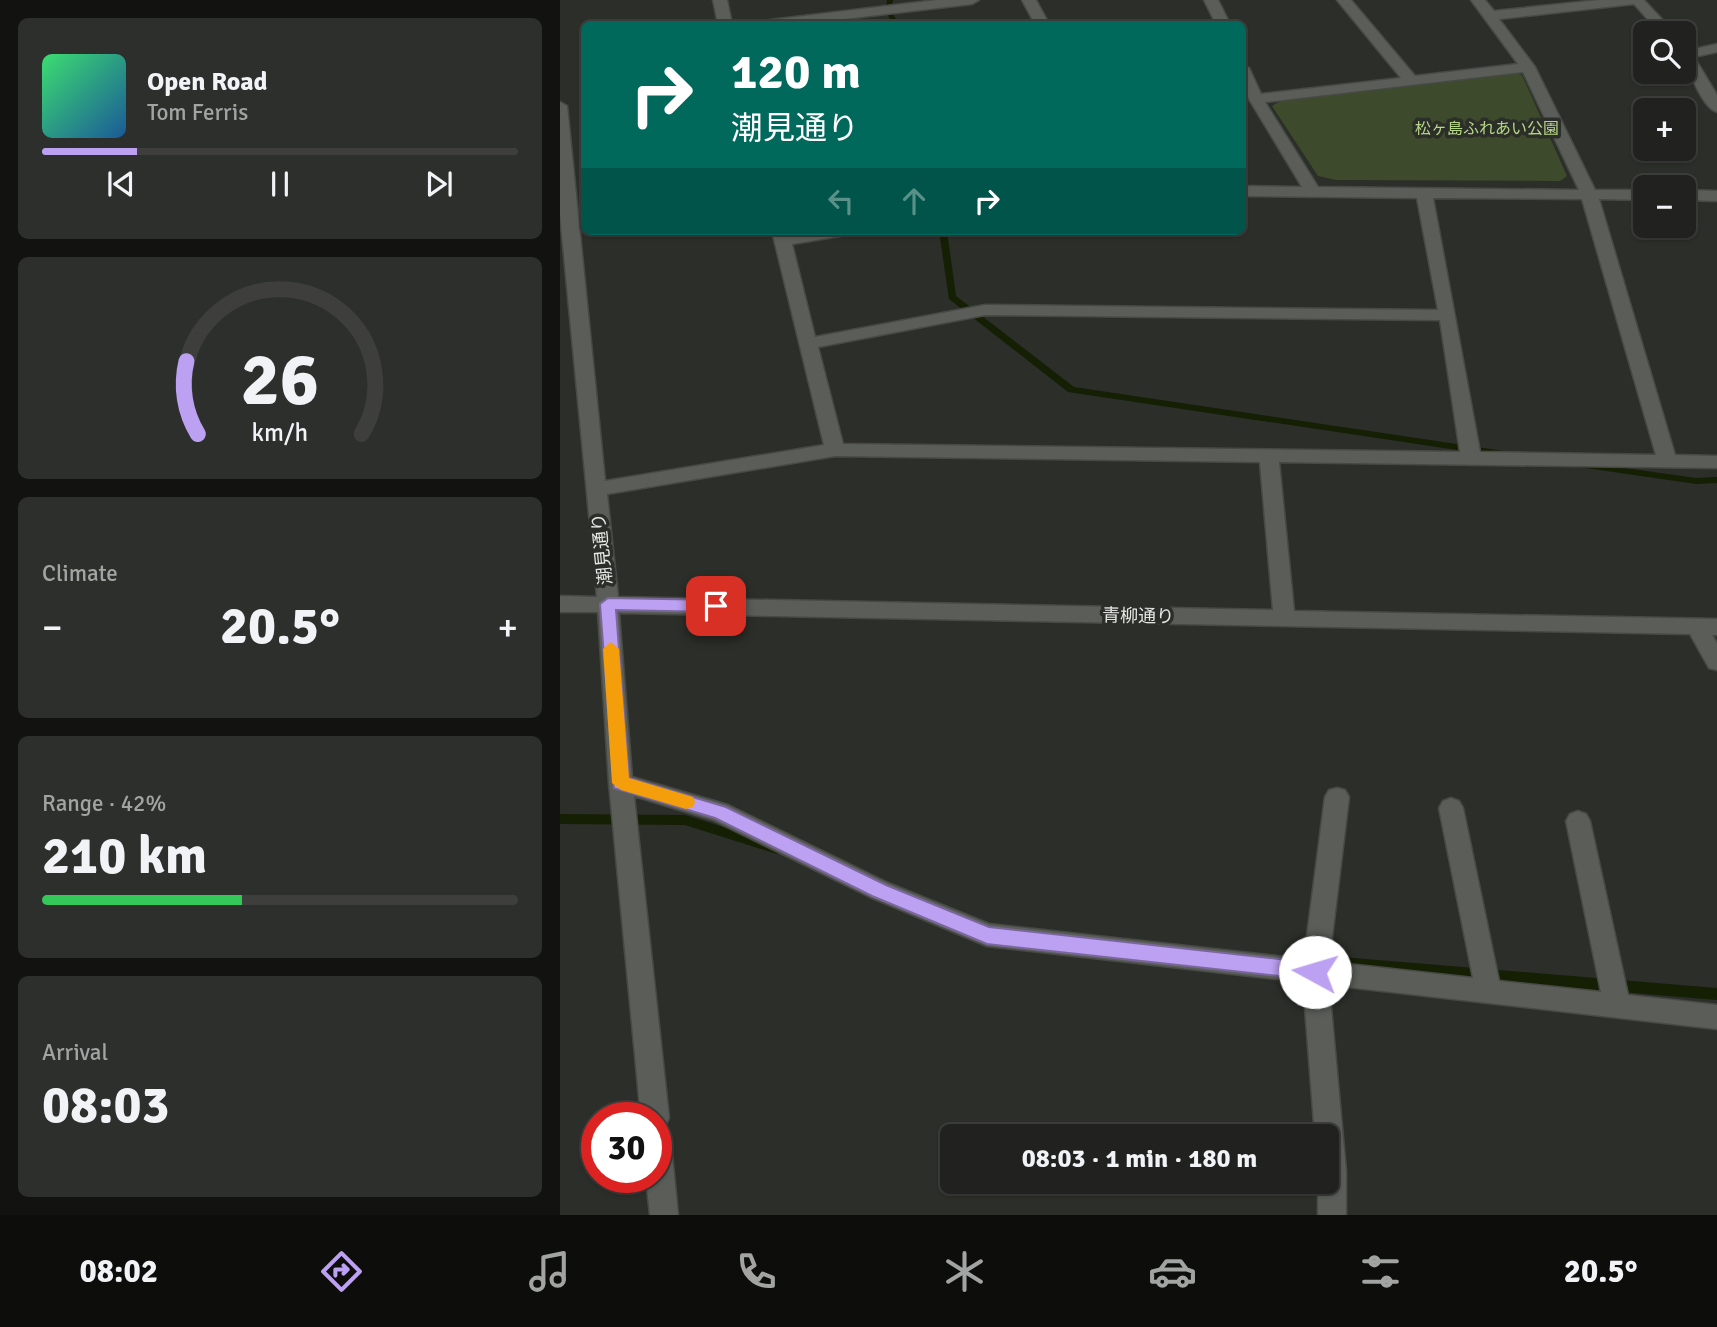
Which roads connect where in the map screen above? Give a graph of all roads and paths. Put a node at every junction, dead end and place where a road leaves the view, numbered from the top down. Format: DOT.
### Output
graph roads {
  1 [pos="720,0"];
  2 [pos="972,0"];
  3 [pos="1029,0"];
  4 [pos="1211,0"];
  5 [pos="1345,0"];
  6 [pos="1478,0"];
  7 [pos="1637,0"];
  8 [pos="1490,16"];
  9 [pos="880,18"];
  10 [pos="724,21"];
  11 [pos="824,21"];
  12 [pos="1040,21"];
  13 [pos="1222,21"];
  14 [pos="1656,21"];
  15 [pos="1717,48"];
  16 [pos="1696,52"];
  17 [pos="1528,67"];
  18 [pos="1696,73"];
  19 [pos="1246,77"];
  20 [pos="1409,78"];
  21 [pos="1256,99"];
  22 [pos="560,106"];
  23 [pos="1717,108"];
  24 [pos="1246,191"];
  25 [pos="1313,192"];
  26 [pos="1424,194"];
  27 [pos="1589,194"];
  28 [pos="1633,195"];
  29 [pos="1696,195"];
  30 [pos="1717,196"];
  31 [pos="570,202"];
  32 [pos="781,236"];
  33 [pos="1448,315"];
  34 [pos="807,344"];
  35 [pos="835,450"];
  36 [pos="1269,455"];
  37 [pos="1471,458"];
  38 [pos="1667,460"];
  39 [pos="1717,462"];
  40 [pos="596,489"];
  41 [pos="560,604"];
  42 [pos="608,604"];
  43 [pos="1284,619"];
  44 [pos="1707,627"];
  45 [pos="1717,662"];
  46 [pos="621,783"];
  47 [pos="1337,797"];
  48 [pos="1451,808"];
  49 [pos="1578,821"];
  50 [pos="1315,972"];
  51 [pos="1488,992"];
  52 [pos="1617,1006"];
  53 [pos="1717,1017"];
  54 [pos="652,1102"];
  55 [pos="662,1193"];
  56 [pos="664,1215"];
  57 [pos="1332,1215"];
  1 -- 10 [label="street"];
  2 -- 9 [label="street"];
  3 -- 12 [label="street"];
  4 -- 13 [label="street"];
  5 -- 20 [label="street"];
  6 -- 8 [label="street"];
  7 -- 8 [label="street"];
  7 -- 14 [label="street"];
  8 -- 17 [label="street"];
  9 -- 11 [label="street"];
  15 -- 16 [label="street"];
  17 -- 20 [label="street"];
  17 -- 27 [label="street"];
  18 -- 23 [label="street"];
  19 -- 21 [label="street"];
  20 -- 21 [label="street"];
  21 -- 25 [label="street"];
  22 -- 31 [label="street, 潮見通り"];
  24 -- 25 [label="street"];
  25 -- 26 [label="street"];
  26 -- 27 [label="street"];
  26 -- 33 [label="street"];
  27 -- 28 [label="street"];
  27 -- 38 [label="street"];
  29 -- 30 [label="street"];
  31 -- 40 [label="street, 潮見通り"];
  32 -- 34 [label="street"];
  33 -- 34 [label="street"];
  33 -- 37 [label="street"];
  34 -- 35 [label="street"];
  35 -- 36 [label="street"];
  35 -- 40 [label="street"];
  36 -- 37 [label="street"];
  36 -- 43 [label="street"];
  37 -- 38 [label="street"];
  38 -- 39 [label="street"];
  40 -- 42 [label="street, 潮見通り"];
  41 -- 42 [label="street, 青柳通り"];
  42 -- 43 [label="street, 青柳通り"];
  42 -- 46 [label="street, 潮見通り"];
  43 -- 44 [label="street, 青柳通り"];
  44 -- 45 [label="street"];
  46 -- 50 [label="street"];
  46 -- 54 [label="street, 潮見通り"];
  47 -- 50 [label="street"];
  48 -- 51 [label="street"];
  49 -- 52 [label="street"];
  50 -- 51 [label="street"];
  50 -- 57 [label="street"];
  51 -- 52 [label="street"];
  52 -- 53 [label="street"];
  55 -- 56 [label="street"];
}
